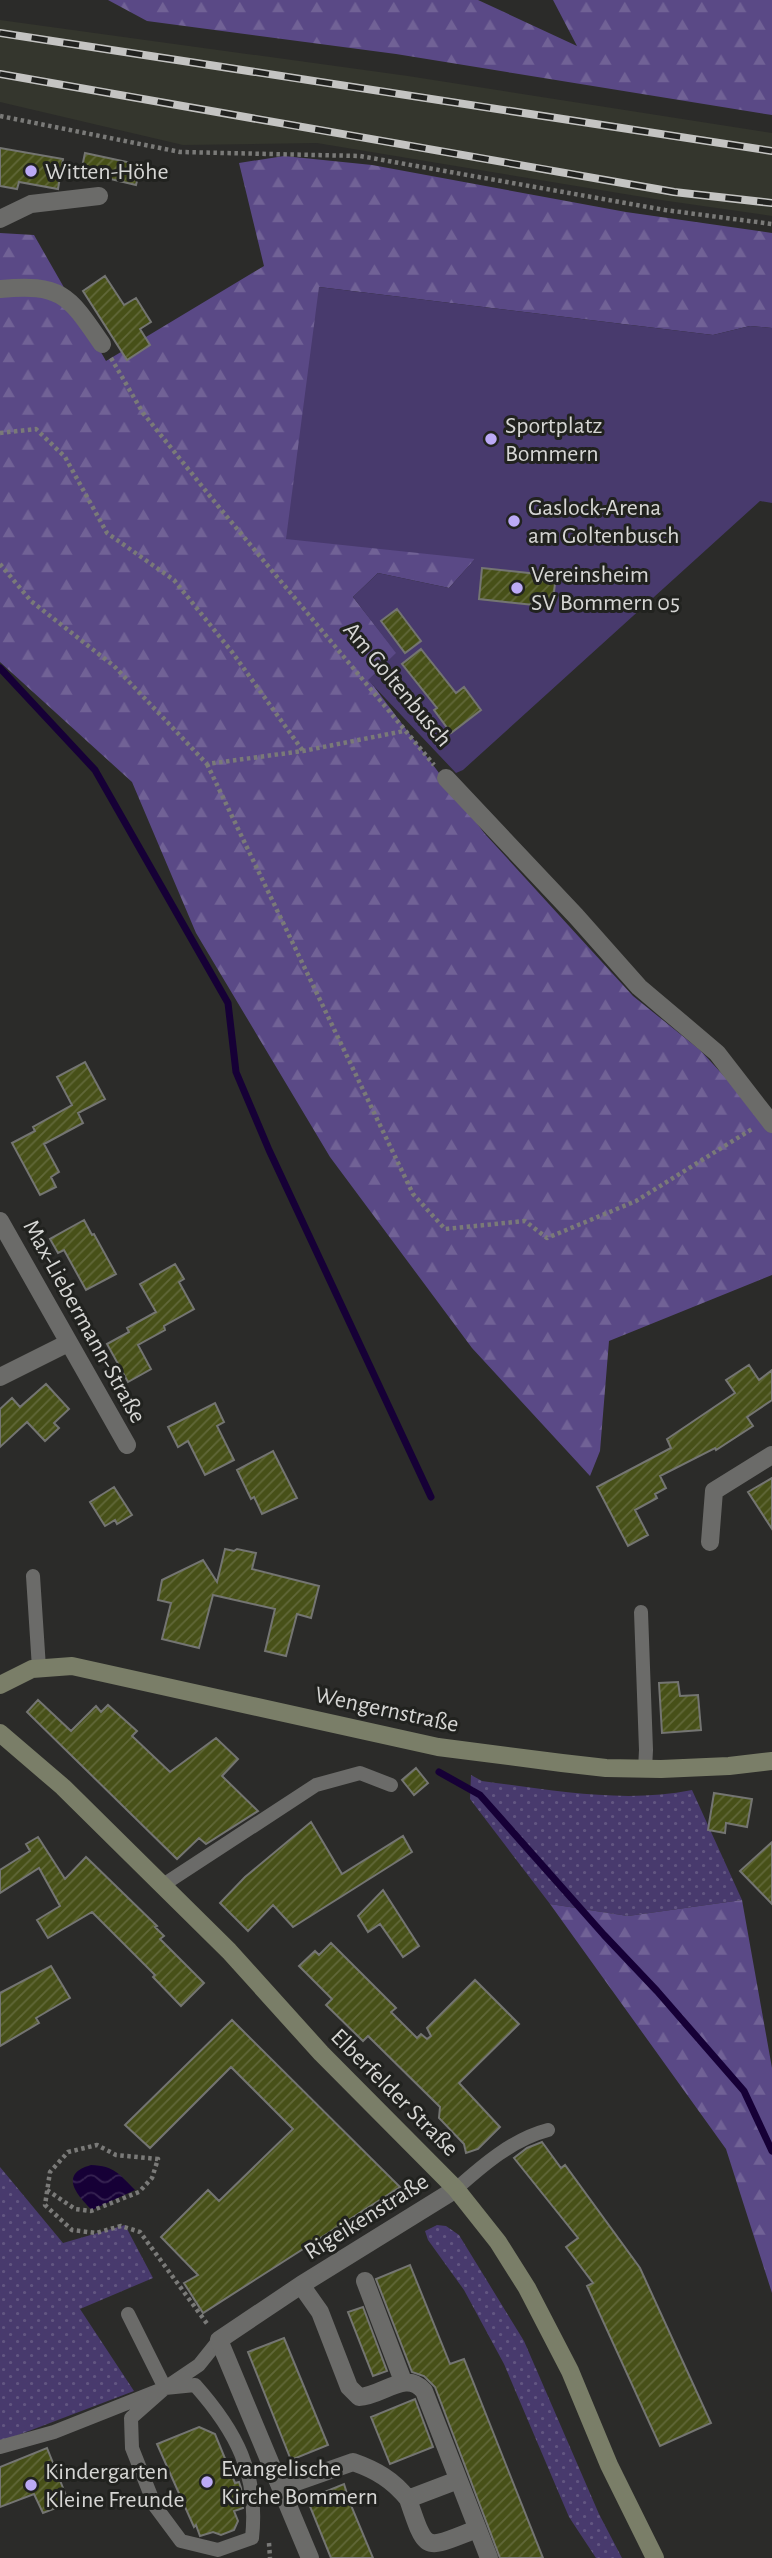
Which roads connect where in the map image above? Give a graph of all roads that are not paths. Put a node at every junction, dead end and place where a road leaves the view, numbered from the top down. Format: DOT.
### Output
graph roads {
  1 [pos="100,196"];
  2 [pos="0,219"];
  3 [pos="0,289"];
  4 [pos="102,344"];
  5 [pos="446,778"];
  6 [pos="770,1122"];
  7 [pos="0,1221"];
  8 [pos="68,1343"];
  9 [pos="0,1377"];
  10 [pos="127,1444"];
  11 [pos="772,1455"];
  12 [pos="710,1542"];
  13 [pos="33,1576"];
  14 [pos="641,1612"];
  15 [pos="39,1668"];
  16 [pos="0,1685"];
  17 [pos="0,1733"];
  18 [pos="772,1761"];
  19 [pos="645,1769"];
  20 [pos="391,1785"];
  21 [pos="163,1885"];
  22 [pos="548,2130"];
  23 [pos="456,2189"];
  24 [pos="365,2281"];
  25 [pos="301,2285"];
  26 [pos="128,2314"];
  27 [pos="219,2340"];
  28 [pos="402,2381"];
  29 [pos="165,2388"];
  30 [pos="0,2447"];
  31 [pos="458,2480"];
  32 [pos="282,2487"];
  33 [pos="408,2499"];
  34 [pos="477,2529"];
  35 [pos="310,2558"];
  36 [pos="489,2558"];
  37 [pos="655,2558"];
  1 -- 2 [label="street"];
  3 -- 4 [label="street"];
  5 -- 6 [label="street, Am Goltenbusch"];
  7 -- 8 [label="street, Max-Liebermann-Straße"];
  8 -- 9 [label="street"];
  8 -- 10 [label="street, Max-Liebermann-Straße"];
  11 -- 12 [label="street"];
  13 -- 15 [label="lane"];
  14 -- 19 [label="lane"];
  15 -- 16 [label="main road, Wengernstraße"];
  15 -- 19 [label="main road, Wengernstraße"];
  17 -- 21 [label="main road, Elberfelder Straße"];
  18 -- 19 [label="main road, Wengernstraße"];
  20 -- 21 [label="lane"];
  21 -- 23 [label="main road, Elberfelder Straße"];
  22 -- 23 [label="lane"];
  23 -- 25 [label="street, Rigeikenstraße"];
  23 -- 37 [label="main road, Elberfelder Straße"];
  24 -- 28 [label="street"];
  25 -- 27 [label="street, Rigeikenstraße"];
  25 -- 28 [label="street, Rigeikenstraße"];
  26 -- 29 [label="lane"];
  27 -- 29 [label="lane"];
  27 -- 32 [label="street"];
  28 -- 31 [label="street"];
  29 -- 29 [label="lane"];
  29 -- 30 [label="lane"];
  31 -- 33 [label="street"];
  31 -- 34 [label="street"];
  32 -- 33 [label="street"];
  32 -- 35 [label="street"];
  33 -- 34 [label="street"];
  34 -- 36 [label="street"];
}
